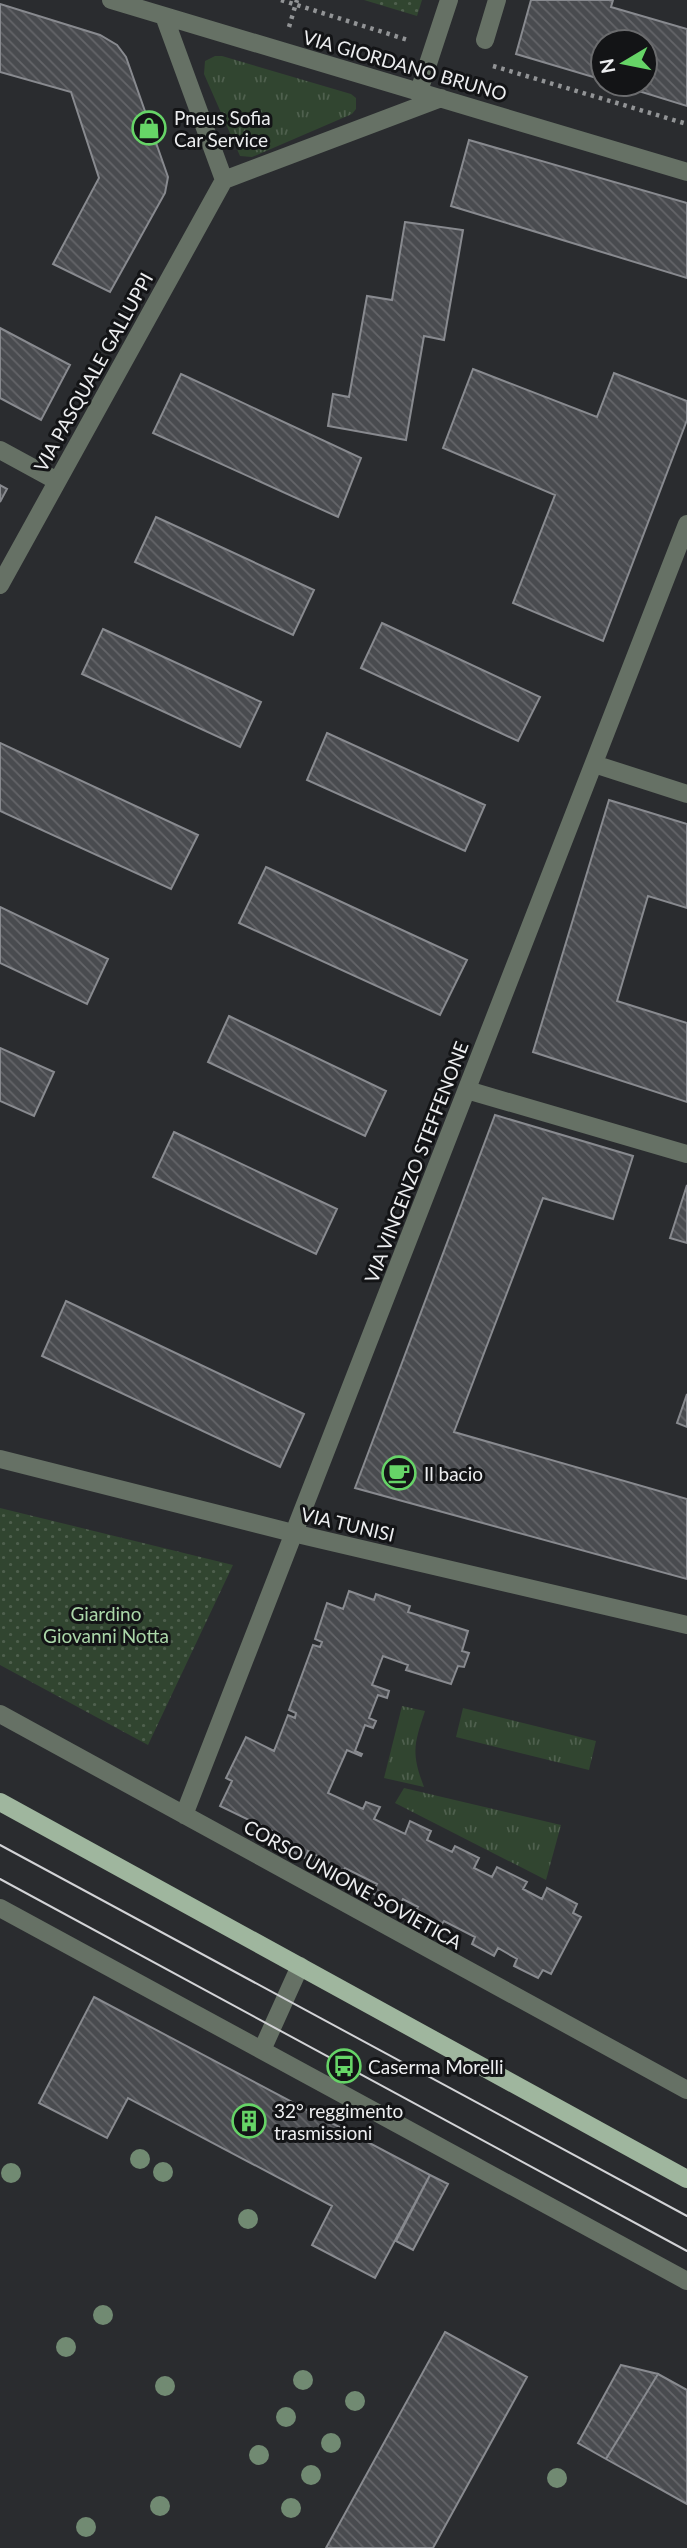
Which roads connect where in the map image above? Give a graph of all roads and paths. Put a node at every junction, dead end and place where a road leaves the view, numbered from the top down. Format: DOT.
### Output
graph roads {
  1 [pos="111,0"];
  2 [pos="449,0"];
  3 [pos="497,0"];
  4 [pos="164,16"];
  5 [pos="485,40"];
  6 [pos="419,91"];
  7 [pos="441,98"];
  8 [pos="687,172"];
  9 [pos="224,180"];
  10 [pos="0,450"];
  11 [pos="57,481"];
  12 [pos="687,524"];
  13 [pos="0,585"];
  14 [pos="594,764"];
  15 [pos="687,794"];
  16 [pos="467,1090"];
  17 [pos="687,1154"];
  18 [pos="0,1459"];
  19 [pos="293,1533"];
  20 [pos="687,1625"];
  21 [pos="0,1714"];
  22 [pos="0,1802"];
  23 [pos="184,1815"];
  24 [pos="0,1908"];
  25 [pos="300,1966"];
  26 [pos="262,2050"];
  27 [pos="687,2090"];
  28 [pos="687,2179"];
  29 [pos="687,2281"];
  1 -- 4 [label="street, VIA GIORDANO BRUNO"];
  2 -- 6 [label="street"];
  3 -- 5 [label="street"];
  4 -- 6 [label="street, VIA GIORDANO BRUNO"];
  4 -- 9 [label="street"];
  6 -- 7 [label="street, VIA GIORDANO BRUNO"];
  7 -- 8 [label="street, VIA GIORDANO BRUNO"];
  7 -- 9 [label="street"];
  9 -- 11 [label="street, VIA PASQUALE GALLUPPI"];
  10 -- 11 [label="street"];
  11 -- 13 [label="street, VIA PASQUALE GALLUPPI"];
  12 -- 14 [label="street, VIA VINCENZO STEFFENONE"];
  14 -- 15 [label="street"];
  14 -- 16 [label="street, VIA VINCENZO STEFFENONE"];
  16 -- 17 [label="street"];
  16 -- 19 [label="street, VIA VINCENZO STEFFENONE"];
  18 -- 19 [label="street, VIA TUNISI"];
  19 -- 20 [label="street, VIA TUNISI"];
  19 -- 23 [label="street, VIA VINCENZO STEFFENONE"];
  21 -- 23 [label="street, CORSO UNIONE SOVIETICA"];
  22 -- 25 [label="main road"];
  23 -- 27 [label="street, CORSO UNIONE SOVIETICA"];
  24 -- 26 [label="street"];
  25 -- 26 [label="street"];
  25 -- 28 [label="main road"];
  26 -- 29 [label="street"];
}
